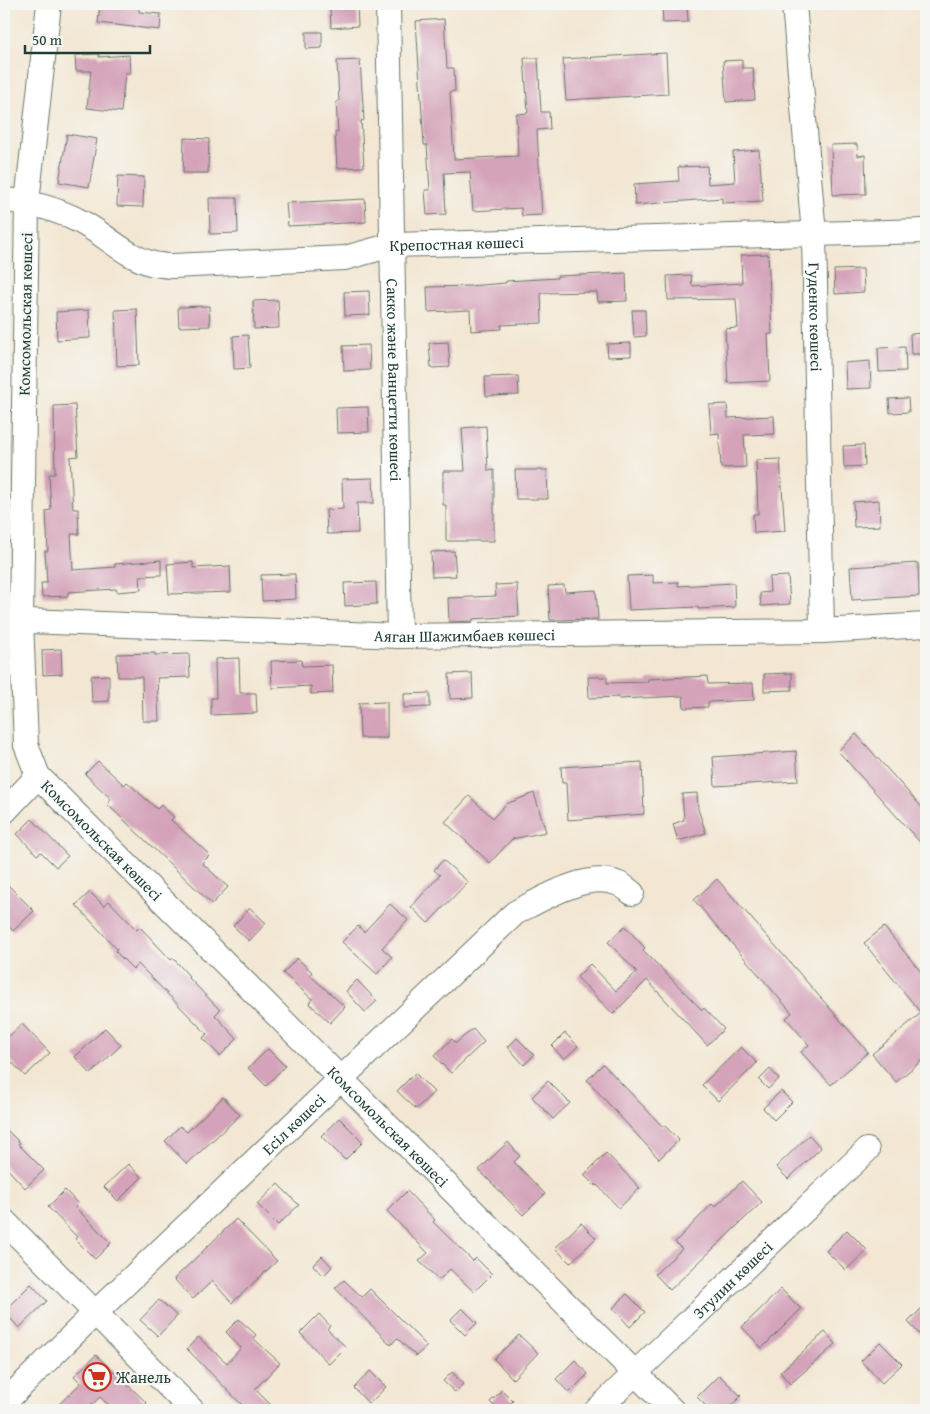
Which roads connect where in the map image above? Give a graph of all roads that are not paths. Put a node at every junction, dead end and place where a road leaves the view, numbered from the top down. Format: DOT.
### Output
graph roads {
  1 [pos="49,4"];
  2 [pos="388,4"];
  3 [pos="794,4"];
  4 [pos="15,201"];
  5 [pos="926,231"];
  6 [pos="814,234"];
  7 [pos="392,245"];
  8 [pos="12,620"];
  9 [pos="926,625"];
  10 [pos="822,631"];
  11 [pos="399,636"];
  12 [pos="38,776"];
  13 [pos="4,812"];
  14 [pos="632,893"];
  15 [pos="341,1079"];
  16 [pos="867,1150"];
  17 [pos="4,1221"];
  18 [pos="95,1313"];
  19 [pos="635,1374"];
  20 [pos="4,1403"];
  21 [pos="192,1410"];
  22 [pos="598,1410"];
  23 [pos="672,1410"];
  1 -- 4 [label="street, Комсомольская көшесі"];
  2 -- 7 [label="street, Сакко және Ванцетти көшесі"];
  3 -- 6 [label="street, Гуденко көшесі"];
  4 -- 7 [label="street, Крепостная көшесі"];
  4 -- 8 [label="street, Комсомольская көшесі"];
  5 -- 6 [label="street, Крепостная көшесі"];
  6 -- 7 [label="street, Крепостная көшесі"];
  6 -- 10 [label="street, Гуденко көшесі"];
  7 -- 11 [label="street, Сакко және Ванцетти көшесі"];
  8 -- 11 [label="street, Аяган Шажимбаев көшесі"];
  8 -- 12 [label="street, Комсомольская көшесі"];
  9 -- 10 [label="street, Аяган Шажимбаев көшесі"];
  10 -- 11 [label="street, Аяган Шажимбаев көшесі"];
  12 -- 13 [label="street"];
  12 -- 15 [label="street, Комсомольская көшесі"];
  14 -- 15 [label="street, Есіл көшесі"];
  15 -- 18 [label="street, Есіл көшесі"];
  15 -- 19 [label="street, Комсомольская көшесі"];
  16 -- 19 [label="street, Зтулин көшесі"];
  17 -- 18 [label="street"];
  18 -- 20 [label="street, Есіл көшесі"];
  18 -- 21 [label="street"];
  19 -- 22 [label="street, Зтулин көшесі"];
  19 -- 23 [label="street, Комсомольская көшесі"];
}
